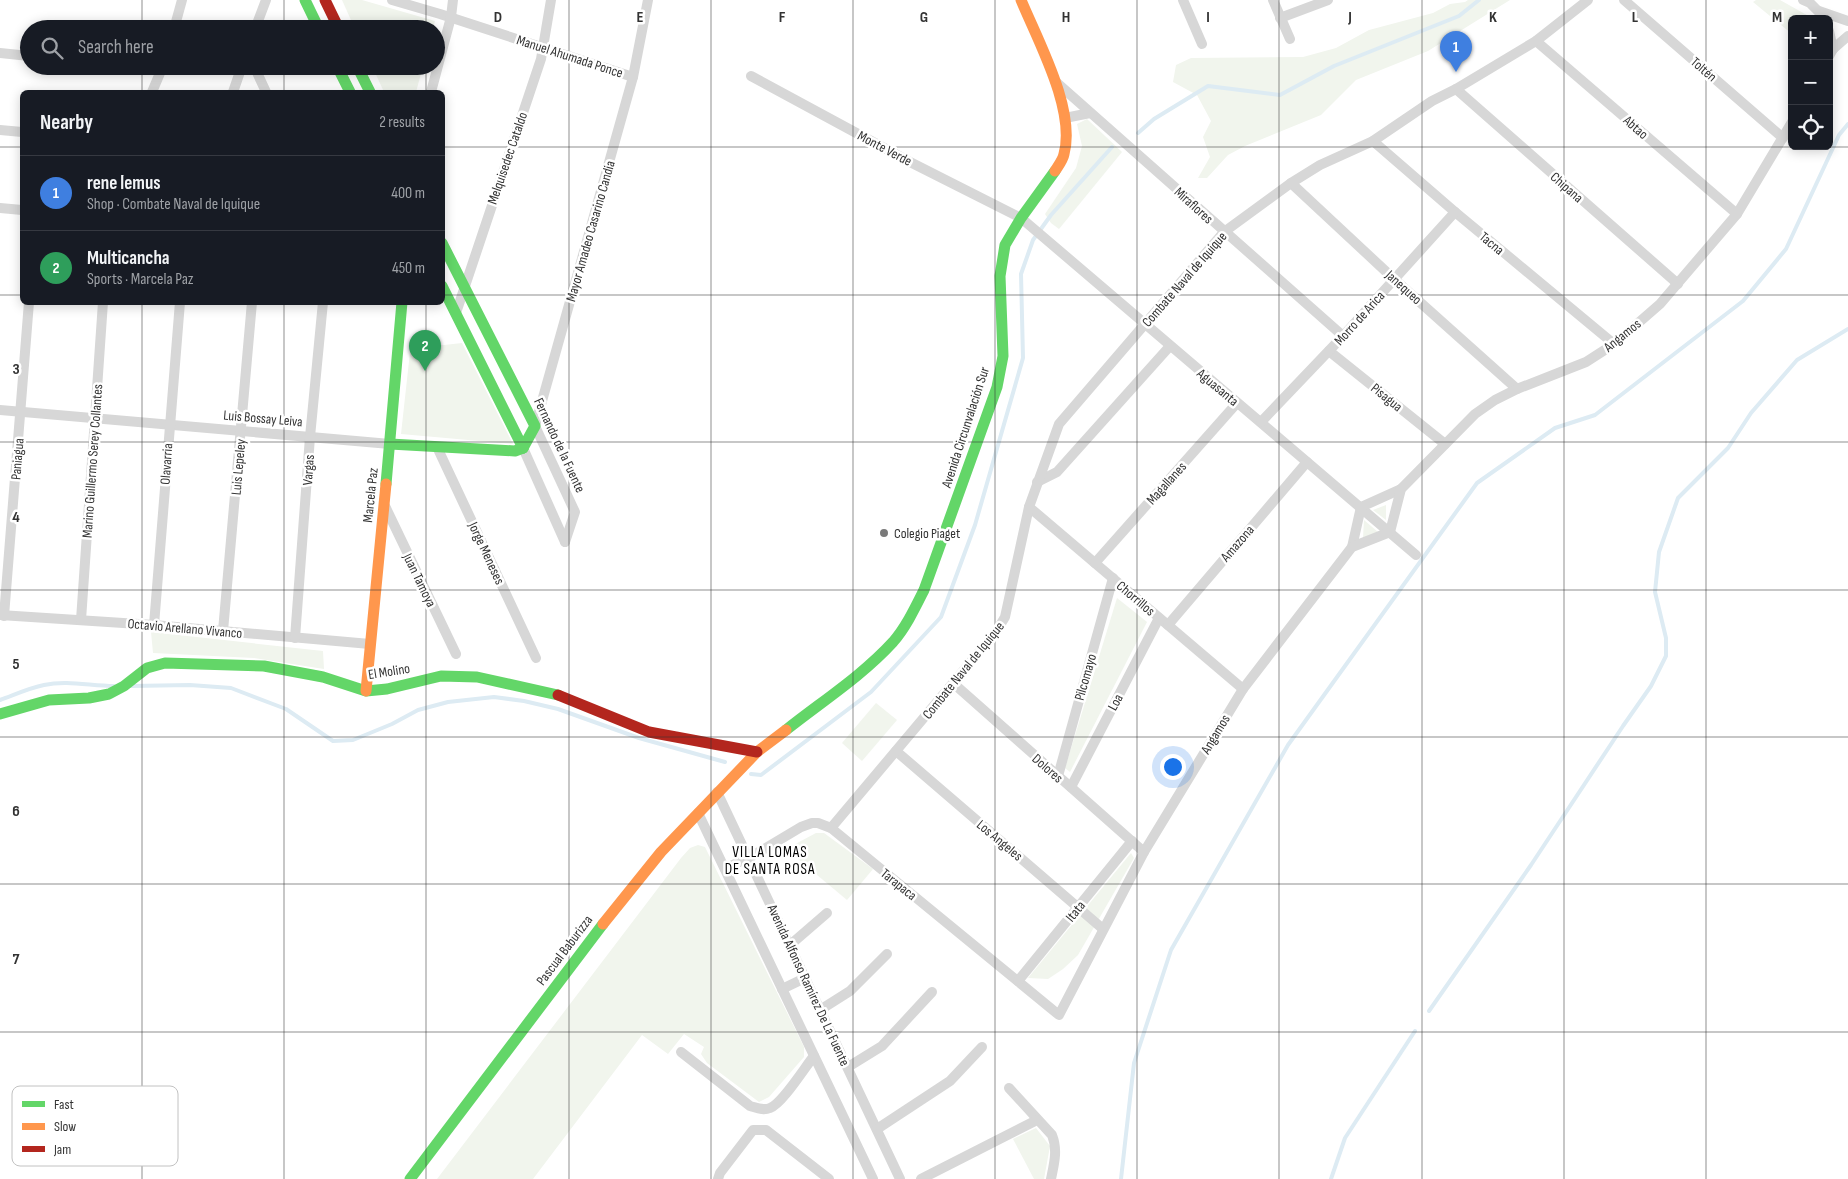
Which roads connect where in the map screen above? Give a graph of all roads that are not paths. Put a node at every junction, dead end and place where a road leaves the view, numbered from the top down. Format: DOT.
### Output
graph roads {
  1 [pos="182,0"];
  2 [pos="266,0"];
  3 [pos="305,0"];
  4 [pos="325,0"];
  5 [pos="392,0"];
  6 [pos="453,0"];
  7 [pos="551,0"];
  8 [pos="648,0"];
  9 [pos="654,0"];
  10 [pos="1021,0"];
  11 [pos="1183,0"];
  12 [pos="1273,0"];
  13 [pos="1328,0"];
  14 [pos="1588,0"];
  15 [pos="1624,0"];
  16 [pos="1803,0"];
  17 [pos="1822,15"];
  18 [pos="450,17"];
  19 [pos="1280,18"];
  20 [pos="1833,18"];
  21 [pos="176,20"];
  22 [pos="258,20"];
  23 [pos="315,20"];
  24 [pos="335,20"];
  25 [pos="1848,21"];
  26 [pos="445,36"];
  27 [pos="642,36"];
  28 [pos="1848,36"];
  29 [pos="1290,39"];
  30 [pos="1536,41"];
  31 [pos="1202,44"];
  32 [pos="543,48"];
  33 [pos="1833,50"];
  34 [pos="0,53"];
  35 [pos="20,55"];
  36 [pos="159,75"];
  37 [pos="239,75"];
  38 [pos="258,75"];
  39 [pos="342,75"];
  40 [pos="362,75"];
  41 [pos="435,75"];
  42 [pos="751,76"];
  43 [pos="634,77"];
  44 [pos="1056,82"];
  45 [pos="1456,89"];
  46 [pos="153,90"];
  47 [pos="234,90"];
  48 [pos="265,90"];
  49 [pos="349,90"];
  50 [pos="369,90"];
  51 [pos="431,90"];
  52 [pos="1090,113"];
  53 [pos="1065,118"];
  54 [pos="1788,129"];
  55 [pos="0,130"];
  56 [pos="20,132"];
  57 [pos="1783,138"];
  58 [pos="1373,141"];
  59 [pos="1291,183"];
  60 [pos="0,208"];
  61 [pos="20,210"];
  62 [pos="1455,212"];
  63 [pos="1737,214"];
  64 [pos="1021,218"];
  65 [pos="1224,232"];
  66 [pos="445,249"];
  67 [pos="1394,278"];
  68 [pos="1678,284"];
  69 [pos="464,286"];
  70 [pos="445,292"];
  71 [pos="29,305"];
  72 [pos="103,305"];
  73 [pos="180,305"];
  74 [pos="252,305"];
  75 [pos="323,305"];
  76 [pos="402,305"];
  77 [pos="456,313"];
  78 [pos="1144,324"];
  79 [pos="1343,336"];
  80 [pos="1614,344"];
  81 [pos="1170,346"];
  82 [pos="1329,351"];
  83 [pos="1517,389"];
  84 [pos="1237,402"];
  85 [pos="0,410"];
  86 [pos="20,412"];
  87 [pos="94,419"];
  88 [pos="1261,422"];
  89 [pos="169,425"];
  90 [pos="535,426"];
  91 [pos="241,431"];
  92 [pos="310,437"];
  93 [pos="390,444"];
  94 [pos="1444,444"];
  95 [pos="437,447"];
  96 [pos="524,448"];
  97 [pos="1307,462"];
  98 [pos="1037,482"];
  99 [pos="1401,489"];
  100 [pos="384,505"];
  101 [pos="1029,507"];
  102 [pos="1360,507"];
  103 [pos="1390,532"];
  104 [pos="1352,547"];
  105 [pos="1416,555"];
  106 [pos="1095,563"];
  107 [pos="1113,578"];
  108 [pos="2,615"];
  109 [pos="1159,618"];
  110 [pos="81,620"];
  111 [pos="154,625"];
  112 [pos="1168,625"];
  113 [pos="223,631"];
  114 [pos="295,638"];
  115 [pos="370,644"];
  116 [pos="456,654"];
  117 [pos="536,658"];
  118 [pos="953,683"];
  119 [pos="1242,689"];
  120 [pos="366,691"];
  121 [pos="0,714"];
  122 [pos="896,751"];
  123 [pos="757,752"];
  124 [pos="1058,776"];
  125 [pos="1071,787"];
  126 [pos="717,792"];
  127 [pos="698,812"];
  128 [pos="831,828"];
  129 [pos="1132,841"];
  130 [pos="1144,852"];
  131 [pos="749,857"];
  132 [pos="725,869"];
  133 [pos="1078,907"];
  134 [pos="827,913"];
  135 [pos="1104,929"];
  136 [pos="790,945"];
  137 [pos="886,954"];
  138 [pos="805,978"];
  139 [pos="1018,981"];
  140 [pos="782,988"];
  141 [pos="932,992"];
  142 [pos="820,1010"];
  143 [pos="1059,1014"];
  144 [pos="982,1047"];
  145 [pos="681,1052"];
  146 [pos="814,1056"];
  147 [pos="848,1067"];
  148 [pos="1009,1088"];
  149 [pos="1037,1120"];
  150 [pos="877,1130"];
  151 [pos="410,1179"];
  152 [pos="718,1179"];
  153 [pos="829,1179"];
  154 [pos="873,1179"];
  155 [pos="900,1179"];
  156 [pos="921,1179"];
  157 [pos="1051,1179"];
  1 -- 21 [label="street"];
  2 -- 22 [label="street"];
  3 -- 23 [label="street"];
  4 -- 24 [label="street"];
  5 -- 18 [label="street, Manuel Ahumada Ponce"];
  6 -- 18 [label="street"];
  7 -- 32 [label="street, Melquisedec Cataldo"];
  8 -- 27 [label="street, Mayor Amadeo Casarino Candia"];
  9 -- 27 [label="street, Mayor Amadeo Casarino Candia"];
  10 -- 44 [label="street, Avenida Circunvalación Sur"];
  11 -- 31 [label="street"];
  12 -- 19 [label="street"];
  13 -- 19 [label="street"];
  14 -- 30 [label="street, Combate Naval de Iquique"];
  15 -- 57 [label="street, Toltén"];
  16 -- 17 [label="street"];
  18 -- 26 [label="street"];
  18 -- 32 [label="street, Manuel Ahumada Ponce"];
  19 -- 29 [label="street"];
  20 -- 25 [label="street"];
  27 -- 43 [label="street, Mayor Amadeo Casarino Candia"];
  28 -- 33 [label="street"];
  30 -- 45 [label="street, Combate Naval de Iquique"];
  30 -- 63 [label="street, Abtao"];
  32 -- 43 [label="street, Manuel Ahumada Ponce"];
  32 -- 69 [label="street, Melquisedec Cataldo"];
  34 -- 35 [label="street"];
  36 -- 46 [label="street"];
  37 -- 47 [label="street"];
  38 -- 48 [label="street"];
  39 -- 49 [label="street"];
  40 -- 50 [label="street"];
  41 -- 51 [label="street"];
  42 -- 64 [label="street, Monte Verde"];
  43 -- 90 [label="street, Mayor Amadeo Casarino Candia"];
  44 -- 52 [label="street, Miraflores"];
  44 -- 53 [label="street, Avenida Circunvalación Sur"];
  45 -- 58 [label="street, Combate Naval de Iquique"];
  45 -- 68 [label="street, Chipana"];
  52 -- 53 [label="street"];
  52 -- 65 [label="street, Miraflores"];
  53 -- 64 [label="street, Avenida Circunvalación Sur"];
  54 -- 57 [label="street, Angamos"];
  55 -- 56 [label="street"];
  57 -- 63 [label="street, Angamos"];
  58 -- 59 [label="street, Combate Naval de Iquique"];
  58 -- 62 [label="street, Tacna"];
  59 -- 65 [label="street, Combate Naval de Iquique"];
  59 -- 67 [label="street, Janequeo"];
  60 -- 61 [label="street"];
  62 -- 67 [label="street, Morro de Arica"];
  62 -- 80 [label="street, Tacna"];
  63 -- 68 [label="street, Angamos"];
  64 -- 78 [label="street, Aguasanta"];
  64 -- 123 [label="street, Avenida Circunvalación Sur"];
  65 -- 78 [label="street, Combate Naval de Iquique"];
  65 -- 79 [label="street, Miraflores"];
  66 -- 69 [label="street, Fernando de la Fuente"];
  67 -- 79 [label="street, Morro de Arica"];
  67 -- 83 [label="street, Janequeo"];
  68 -- 80 [label="street, Angamos"];
  69 -- 77 [label="street, Melquisedec Cataldo"];
  69 -- 90 [label="street, Fernando de la Fuente"];
  70 -- 77 [label="street, Fernando de la Fuente"];
  71 -- 86 [label="street, Paniagua"];
  72 -- 87 [label="street, Marino Guillermo Serey Collantes"];
  73 -- 89 [label="street, Olavarria"];
  74 -- 91 [label="street, Luis Lepeley"];
  75 -- 92 [label="street, Vargas"];
  76 -- 93 [label="street, Marcela Paz"];
  77 -- 96 [label="street, Fernando de la Fuente"];
  78 -- 81 [label="street, Aguasanta"];
  78 -- 98 [label="street, Combate Naval de Iquique"];
  79 -- 82 [label="street, Morro de Arica"];
  80 -- 83 [label="street, Angamos"];
  81 -- 84 [label="street, Aguasanta"];
  81 -- 98 [label="street"];
  82 -- 88 [label="street, Morro de Arica"];
  82 -- 94 [label="street, Pisagua"];
  83 -- 94 [label="street, Angamos"];
  84 -- 88 [label="street, Aguasanta"];
  84 -- 106 [label="street, Magallanes"];
  85 -- 86 [label="street, Luis Bossay Leiva"];
  86 -- 87 [label="street, Luis Bossay Leiva"];
  86 -- 108 [label="street, Paniagua"];
  87 -- 89 [label="street, Luis Bossay Leiva"];
  87 -- 110 [label="street, Marino Guillermo Serey Collantes"];
  88 -- 97 [label="street, Aguasanta"];
  89 -- 91 [label="street, Luis Bossay Leiva"];
  89 -- 111 [label="street, Olavarria"];
  90 -- 96 [label="street"];
  90 -- 96 [label="street, Fernando de la Fuente"];
  91 -- 92 [label="street, Luis Bossay Leiva"];
  91 -- 113 [label="street, Luis Lepeley"];
  92 -- 93 [label="street, Luis Bossay Leiva"];
  92 -- 114 [label="street, Vargas"];
  93 -- 95 [label="street, Luis Bossay Leiva"];
  93 -- 100 [label="street, Marcela Paz"];
  94 -- 99 [label="street, Angamos"];
  95 -- 96 [label="street, Luis Bossay Leiva"];
  95 -- 117 [label="street, Jorge Meneses"];
  97 -- 102 [label="street, Aguasanta"];
  97 -- 112 [label="street, Amazona"];
  98 -- 101 [label="street, Combate Naval de Iquique"];
  99 -- 102 [label="street, Angamos"];
  99 -- 103 [label="street, Angamos"];
  100 -- 115 [label="street, Marcela Paz"];
  100 -- 116 [label="street, Juan Tamoya"];
  101 -- 106 [label="street, Chorrillos"];
  101 -- 118 [label="street, Combate Naval de Iquique"];
  102 -- 103 [label="street, Aguasanta"];
  102 -- 104 [label="street, Angamos"];
  103 -- 104 [label="street"];
  103 -- 105 [label="street, Aguasanta"];
  104 -- 119 [label="street, Angamos"];
  106 -- 107 [label="street, Chorrillos"];
  107 -- 109 [label="street, Chorrillos"];
  107 -- 124 [label="street, Pilcomayo"];
  108 -- 110 [label="street, Octavio Arellano Vivanco"];
  109 -- 112 [label="street, Chorrillos"];
  109 -- 125 [label="street, Loa"];
  110 -- 111 [label="street, Octavio Arellano Vivanco"];
  111 -- 113 [label="street, Octavio Arellano Vivanco"];
  112 -- 119 [label="street, Chorrillos"];
  113 -- 114 [label="street, Octavio Arellano Vivanco"];
  114 -- 115 [label="street, Octavio Arellano Vivanco"];
  115 -- 120 [label="street, Marcela Paz"];
  118 -- 122 [label="street, Combate Naval de Iquique"];
  118 -- 124 [label="street, Dolores"];
  119 -- 130 [label="street, Angamos"];
  120 -- 121 [label="street, El Molino"];
  120 -- 123 [label="street, El Molino"];
  122 -- 128 [label="street, Combate Naval de Iquique"];
  122 -- 133 [label="street, Los Angeles"];
  123 -- 126 [label="street, Pascual Baburizza"];
  124 -- 125 [label="street, Dolores"];
  125 -- 129 [label="street, Dolores"];
  126 -- 127 [label="street, Pascual Baburizza"];
  126 -- 131 [label="street, Avenida Alfonso Ramírez De La Fuente"];
  127 -- 132 [label="street, Avenida Alfonso Ramírez De La Fuente"];
  127 -- 151 [label="street, Pascual Baburizza"];
  128 -- 131 [label="street"];
  128 -- 139 [label="street, Tarapaca"];
  129 -- 130 [label="street, Dolores"];
  129 -- 133 [label="street, Itata"];
  130 -- 135 [label="street, Angamos"];
  131 -- 132 [label="street"];
  131 -- 136 [label="street, Avenida Alfonso Ramírez De La Fuente"];
  132 -- 140 [label="street, Avenida Alfonso Ramírez De La Fuente"];
  133 -- 135 [label="street, Los Angeles"];
  133 -- 139 [label="street, Itata"];
  134 -- 136 [label="street"];
  135 -- 143 [label="street, Angamos"];
  136 -- 138 [label="street, Avenida Alfonso Ramírez De La Fuente"];
  137 -- 142 [label="street"];
  138 -- 140 [label="street"];
  138 -- 142 [label="street, Avenida Alfonso Ramírez De La Fuente"];
  139 -- 143 [label="street, Tarapaca"];
  140 -- 146 [label="street, Avenida Alfonso Ramírez De La Fuente"];
  141 -- 147 [label="street"];
  142 -- 147 [label="street, Avenida Alfonso Ramírez De La Fuente"];
  144 -- 150 [label="street"];
  145 -- 146 [label="street"];
  146 -- 154 [label="street, Avenida Alfonso Ramírez De La Fuente"];
  147 -- 150 [label="street, Avenida Alfonso Ramírez De La Fuente"];
  148 -- 149 [label="street"];
  149 -- 156 [label="street"];
  149 -- 157 [label="street"];
  150 -- 155 [label="street, Avenida Alfonso Ramírez De La Fuente"];
  152 -- 153 [label="street"];
}
